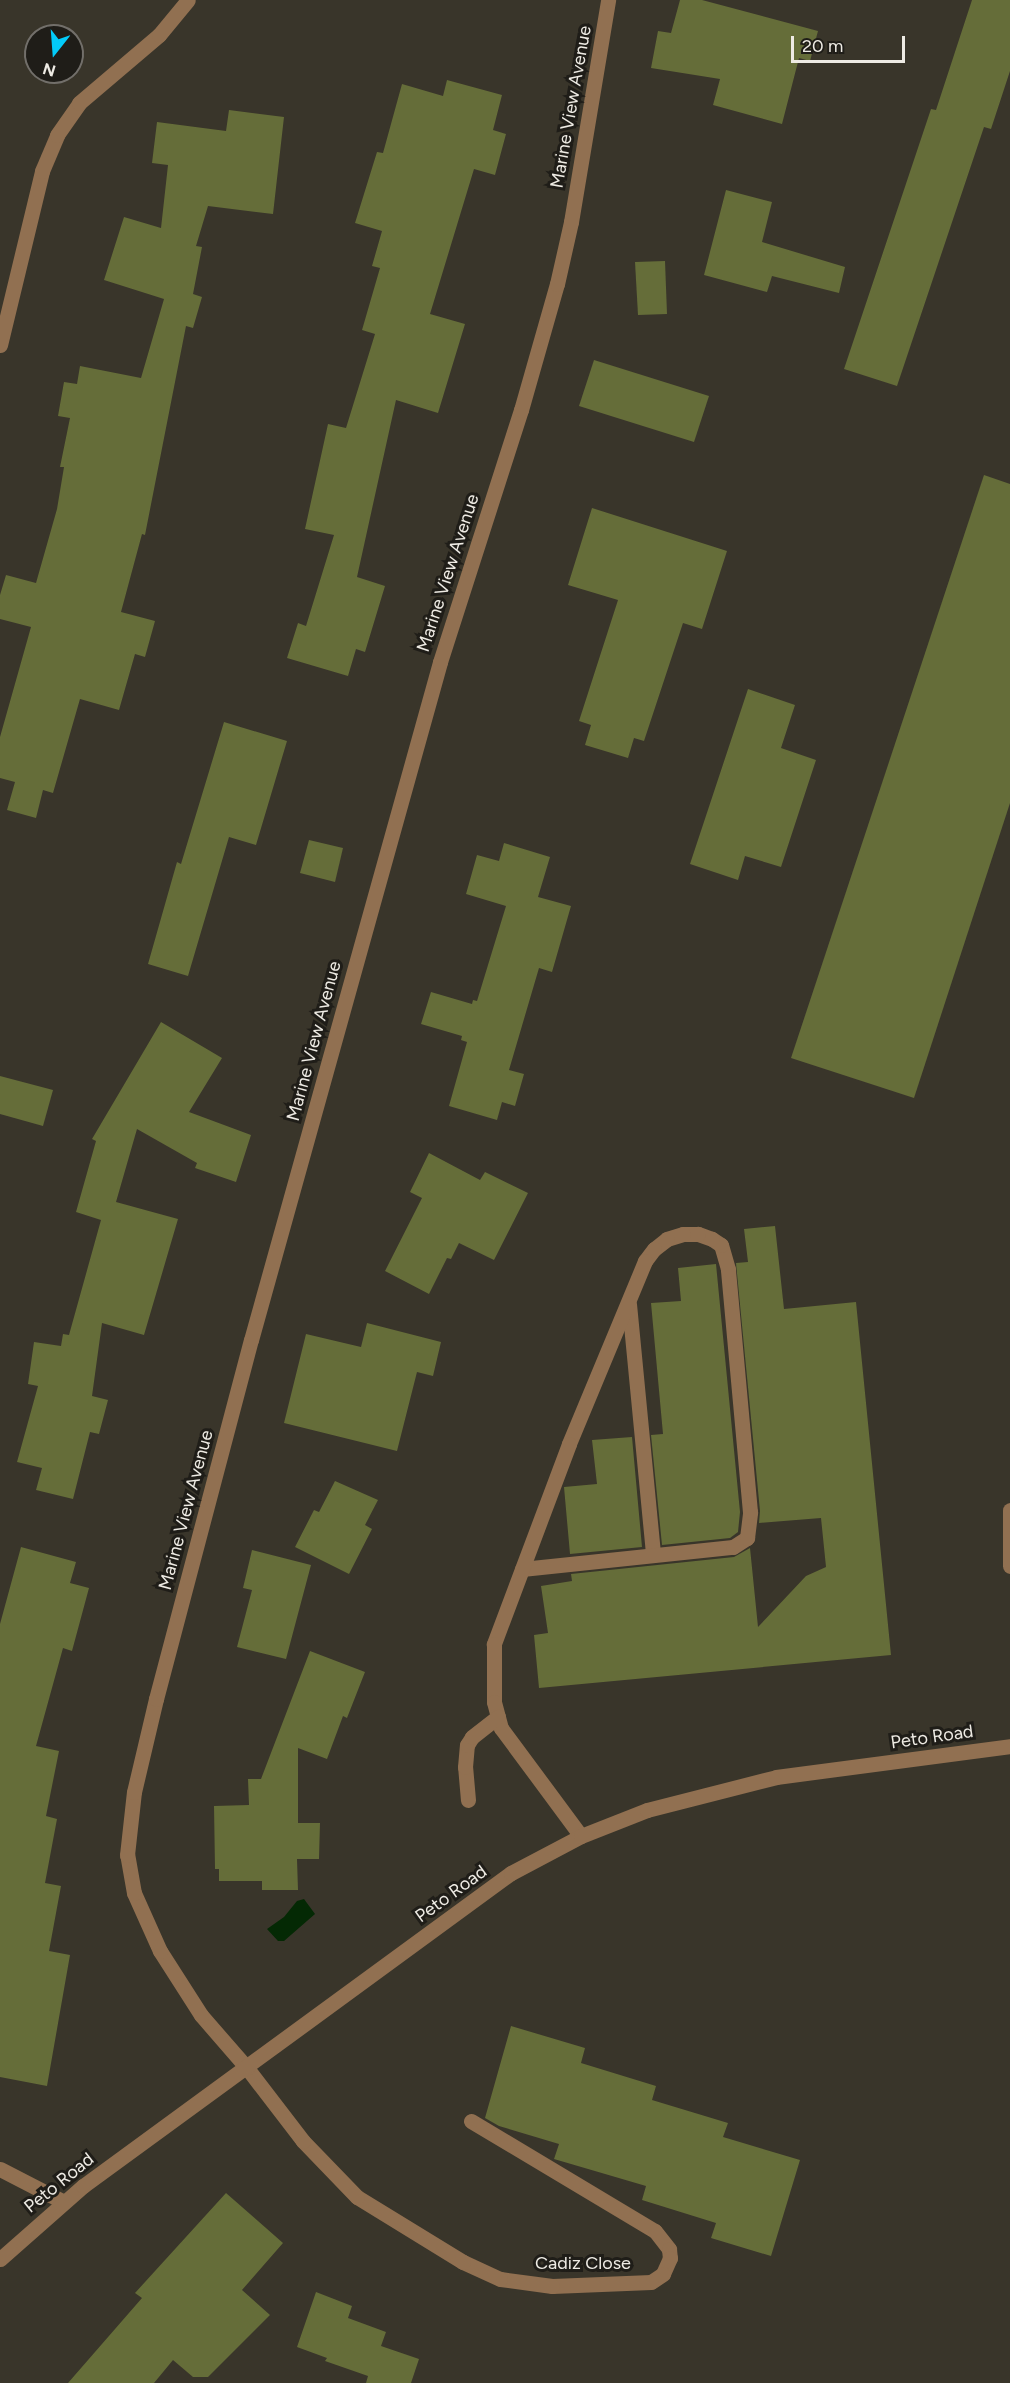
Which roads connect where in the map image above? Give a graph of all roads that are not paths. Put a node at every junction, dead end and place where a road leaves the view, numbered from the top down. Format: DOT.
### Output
graph roads {
  1 [pos="188,0"];
  2 [pos="608,0"];
  3 [pos="0,345"];
  4 [pos="628,1301"];
  5 [pos="1010,1510"];
  6 [pos="653,1555"];
  7 [pos="1010,1566"];
  8 [pos="522,1569"];
  9 [pos="498,1717"];
  10 [pos="1010,1746"];
  11 [pos="468,1800"];
  12 [pos="581,1836"];
  13 [pos="247,2068"];
  14 [pos="471,2121"];
  15 [pos="0,2169"];
  16 [pos="64,2202"];
  17 [pos="0,2259"];
  1 -- 3 [label="street"];
  2 -- 13 [label="street, Marine View Avenue"];
  4 -- 6 [label="street"];
  4 -- 6 [label="street"];
  4 -- 8 [label="street"];
  5 -- 7 [label="street"];
  6 -- 8 [label="street"];
  8 -- 9 [label="street"];
  9 -- 11 [label="street"];
  9 -- 12 [label="street"];
  10 -- 12 [label="street, Peto Road"];
  12 -- 13 [label="street, Peto Road"];
  13 -- 14 [label="street, Cadiz Close"];
  13 -- 16 [label="street, Peto Road"];
  15 -- 16 [label="street"];
  16 -- 17 [label="street, Peto Road"];
}
